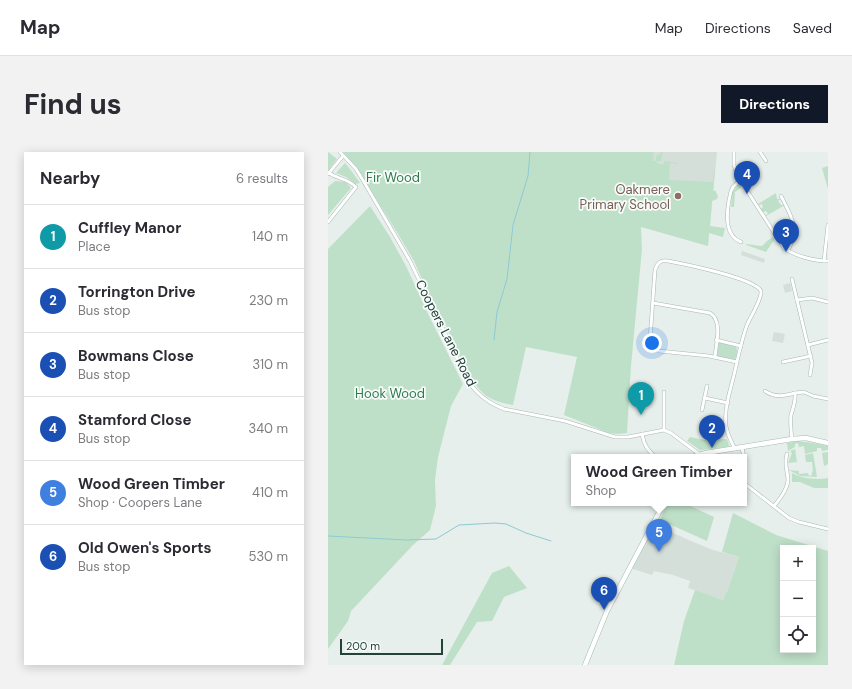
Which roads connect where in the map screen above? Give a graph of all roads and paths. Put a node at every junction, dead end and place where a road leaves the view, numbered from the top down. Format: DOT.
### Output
graph roads {
  1 [pos="340,152"];
  2 [pos="734,152"];
  3 [pos="760,152"];
  4 [pos="343,156"];
  5 [pos="766,161"];
  6 [pos="328,174"];
  7 [pos="740,180"];
  8 [pos="781,196"];
  9 [pos="328,222"];
  10 [pos="828,225"];
  11 [pos="741,242"];
  12 [pos="788,251"];
  13 [pos="824,261"];
  14 [pos="828,261"];
  15 [pos="792,279"];
  16 [pos="798,300"];
  17 [pos="828,302"];
  18 [pos="653,303"];
  19 [pos="716,340"];
  20 [pos="828,340"];
  21 [pos="808,345"];
  22 [pos="741,346"];
  23 [pos="811,356"];
  24 [pos="715,357"];
  25 [pos="737,362"];
  26 [pos="783,362"];
  27 [pos="810,375"];
  28 [pos="707,386"];
  29 [pos="765,391"];
  30 [pos="664,392"];
  31 [pos="795,393"];
  32 [pos="705,398"];
  33 [pos="828,398"];
  34 [pos="728,403"];
  35 [pos="702,410"];
  36 [pos="664,430"];
  37 [pos="642,434"];
  38 [pos="792,438"];
  39 [pos="828,443"];
  40 [pos="742,448"];
  41 [pos="735,449"];
  42 [pos="652,454"];
  43 [pos="700,454"];
  44 [pos="743,454"];
  45 [pos="787,454"];
  46 [pos="747,485"];
  47 [pos="662,506"];
  48 [pos="774,506"];
  49 [pos="828,529"];
  50 [pos="585,665"];
  1 -- 4 [label="street, Coopers Lane Road"];
  2 -- 7 [label="street"];
  3 -- 5 [label="street"];
  4 -- 6 [label="street"];
  4 -- 37 [label="street, Coopers Lane Road"];
  6 -- 9 [label="street"];
  7 -- 11 [label="street"];
  7 -- 12 [label="street"];
  8 -- 12 [label="street"];
  10 -- 13 [label="street"];
  12 -- 13 [label="street"];
  13 -- 14 [label="street"];
  15 -- 16 [label="street"];
  16 -- 17 [label="street"];
  16 -- 21 [label="street"];
  18 -- 19 [label="street"];
  18 -- 22 [label="street"];
  18 -- 24 [label="street"];
  19 -- 22 [label="street"];
  19 -- 24 [label="street"];
  20 -- 21 [label="street"];
  21 -- 23 [label="street"];
  22 -- 25 [label="street"];
  23 -- 26 [label="street"];
  23 -- 27 [label="street"];
  24 -- 25 [label="street"];
  25 -- 34 [label="street"];
  28 -- 32 [label="street"];
  29 -- 31 [label="street"];
  30 -- 36 [label="street"];
  31 -- 33 [label="street"];
  31 -- 38 [label="street"];
  32 -- 34 [label="street"];
  32 -- 35 [label="street"];
  34 -- 41 [label="street"];
  36 -- 37 [label="street, Coopers Lane Road"];
  36 -- 43 [label="street"];
  37 -- 42 [label="street"];
  38 -- 39 [label="main road"];
  38 -- 40 [label="main road"];
  40 -- 41 [label="main road"];
  40 -- 44 [label="street"];
  41 -- 43 [label="main road"];
  45 -- 48 [label="street"];
  46 -- 48 [label="street"];
  47 -- 50 [label="main road"];
  48 -- 49 [label="street"];
}
